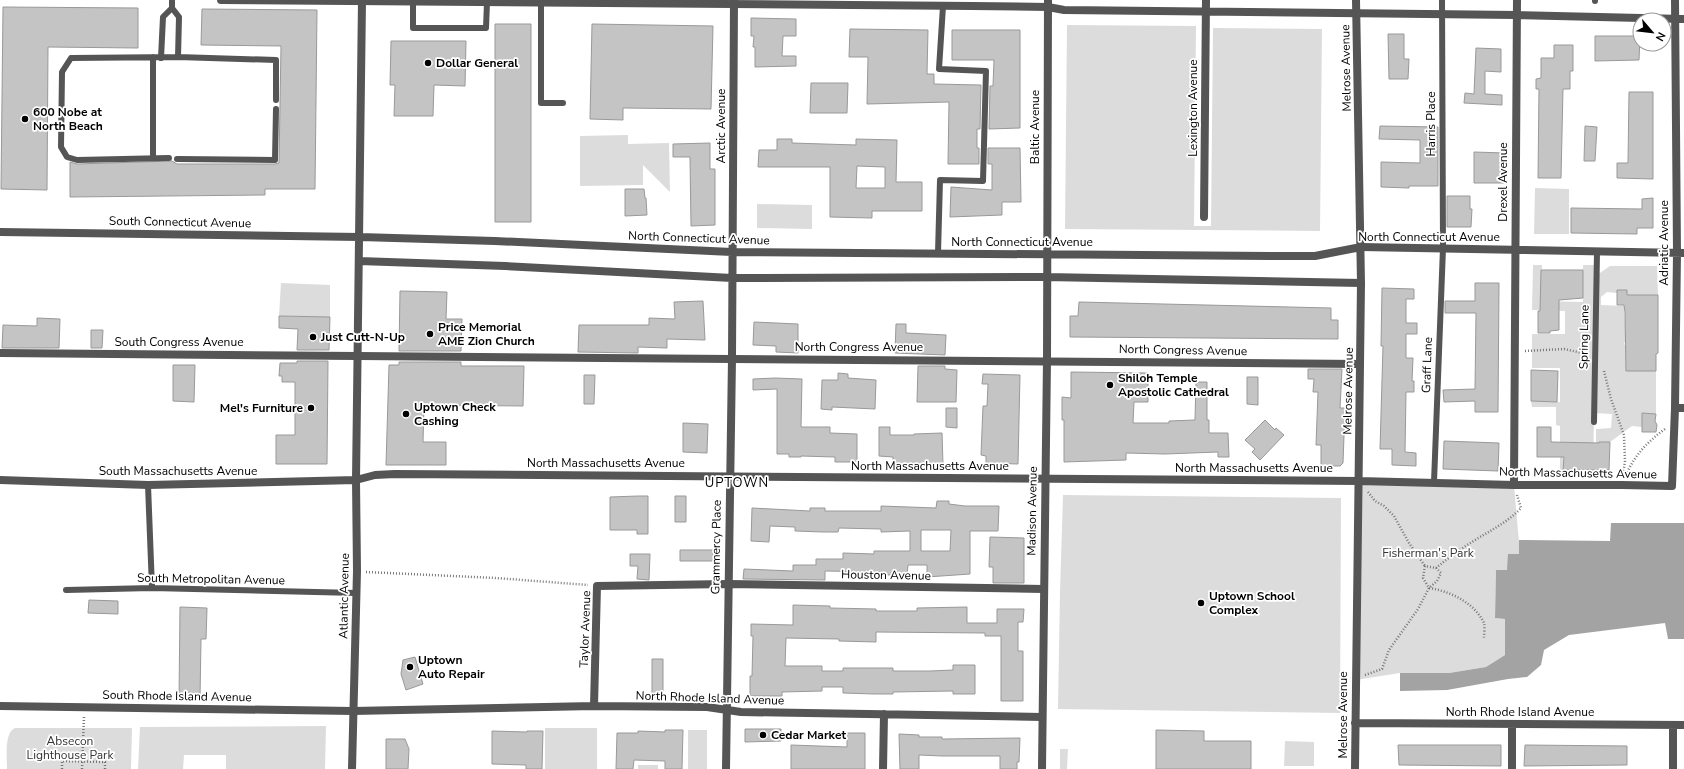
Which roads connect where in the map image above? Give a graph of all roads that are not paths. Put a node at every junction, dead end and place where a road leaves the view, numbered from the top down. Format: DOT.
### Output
graph roads {
  1 [pos="172,0"];
  2 [pos="221,0"];
  3 [pos="1206,0"];
  4 [pos="1356,0"];
  5 [pos="1442,0"];
  6 [pos="1517,0"];
  7 [pos="1676,0"];
  8 [pos="362,1"];
  9 [pos="413,2"];
  10 [pos="487,2"];
  11 [pos="540,2"];
  12 [pos="734,2"];
  13 [pos="972,3"];
  14 [pos="1048,4"];
  15 [pos="943,6"];
  16 [pos="172,8"];
  17 [pos="1206,12"];
  18 [pos="1357,14"];
  19 [pos="1442,15"];
  20 [pos="1516,15"];
  21 [pos="1680,19"];
  22 [pos="178,57"];
  23 [pos="153,58"];
  24 [pos="161,58"];
  25 [pos="276,100"];
  26 [pos="563,103"];
  27 [pos="276,109"];
  28 [pos="153,158"];
  29 [pos="169,158"];
  30 [pos="177,159"];
  31 [pos="1204,217"];
  32 [pos="0,232"];
  33 [pos="360,237"];
  34 [pos="1361,247"];
  35 [pos="1443,248"];
  36 [pos="1515,250"];
  37 [pos="732,252"];
  38 [pos="1597,252"];
  39 [pos="938,253"];
  40 [pos="1680,253"];
  41 [pos="1046,254"];
  42 [pos="359,261"];
  43 [pos="1046,277"];
  44 [pos="732,278"];
  45 [pos="1361,283"];
  46 [pos="0,353"];
  47 [pos="358,356"];
  48 [pos="732,358"];
  49 [pos="1047,360"];
  50 [pos="1360,364"];
  51 [pos="1675,408"];
  52 [pos="1684,408"];
  53 [pos="1594,422"];
  54 [pos="729,476"];
  55 [pos="1044,478"];
  56 [pos="0,480"];
  57 [pos="356,480"];
  58 [pos="1359,481"];
  59 [pos="1434,482"];
  60 [pos="148,485"];
  61 [pos="1514,485"];
  62 [pos="1672,486"];
  63 [pos="728,584"];
  64 [pos="152,588"];
  65 [pos="1043,589"];
  66 [pos="66,590"];
  67 [pos="356,594"];
  68 [pos="0,706"];
  69 [pos="594,706"];
  70 [pos="728,709"];
  71 [pos="353,711"];
  72 [pos="884,714"];
  73 [pos="1042,717"];
  74 [pos="1355,723"];
  75 [pos="1512,724"];
  76 [pos="1673,724"];
  77 [pos="1684,725"];
  78 [pos="352,769"];
  79 [pos="726,769"];
  80 [pos="883,769"];
  81 [pos="1042,769"];
  82 [pos="1355,769"];
  83 [pos="1512,769"];
  84 [pos="1673,769"];
  1 -- 16 [label="lane"];
  2 -- 8 [label="street"];
  3 -- 17 [label="street, Lexington Avenue"];
  4 -- 18 [label="street, Melrose Avenue"];
  5 -- 19 [label="lane, Harris Place"];
  6 -- 20 [label="street, Drexel Avenue"];
  7 -- 21 [label="street, Adriatic Avenue"];
  8 -- 9 [label="street"];
  8 -- 33 [label="street, Atlantic Avenue"];
  9 -- 10 [label="street"];
  9 -- 10 [label="lane"];
  10 -- 11 [label="street"];
  11 -- 12 [label="street"];
  11 -- 26 [label="lane"];
  12 -- 15 [label="street"];
  12 -- 37 [label="street, Arctic Avenue"];
  13 -- 14 [label="street"];
  13 -- 15 [label="street"];
  14 -- 17 [label="street"];
  14 -- 41 [label="street, Baltic Avenue"];
  15 -- 39 [label="lane"];
  16 -- 22 [label="lane"];
  16 -- 24 [label="lane"];
  17 -- 18 [label="street"];
  17 -- 31 [label="street, Lexington Avenue"];
  18 -- 19 [label="street"];
  18 -- 34 [label="street, Melrose Avenue"];
  19 -- 20 [label="street"];
  19 -- 35 [label="lane, Harris Place"];
  20 -- 21 [label="street"];
  20 -- 36 [label="street, Drexel Avenue"];
  21 -- 40 [label="street, Adriatic Avenue"];
  22 -- 24 [label="lane"];
  22 -- 25 [label="lane"];
  23 -- 24 [label="lane"];
  23 -- 28 [label="lane"];
  23 -- 28 [label="lane"];
  27 -- 30 [label="lane"];
  28 -- 29 [label="lane"];
  32 -- 33 [label="street, South Connecticut Avenue"];
  33 -- 37 [label="street, North Connecticut Avenue"];
  33 -- 42 [label="street, Atlantic Avenue"];
  34 -- 35 [label="street, North Connecticut Avenue"];
  34 -- 41 [label="street, North Connecticut Avenue"];
  34 -- 45 [label="street, Melrose Avenue"];
  35 -- 36 [label="street, North Connecticut Avenue"];
  35 -- 59 [label="lane, Graff Lane"];
  36 -- 38 [label="street, North Connecticut Avenue"];
  36 -- 61 [label="street, Drexel Avenue"];
  37 -- 39 [label="street, North Connecticut Avenue"];
  37 -- 44 [label="street, Grammercy Place"];
  38 -- 40 [label="street, North Connecticut Avenue"];
  38 -- 53 [label="lane, Spring Lane"];
  39 -- 41 [label="street, North Connecticut Avenue"];
  40 -- 51 [label="street, Adriatic Avenue"];
  41 -- 43 [label="street, Madison Avenue"];
  42 -- 44 [label="street"];
  42 -- 47 [label="street, Atlantic Avenue"];
  43 -- 44 [label="street"];
  43 -- 45 [label="street"];
  43 -- 49 [label="street, Madison Avenue"];
  44 -- 48 [label="street, Grammercy Place"];
  45 -- 50 [label="street, Melrose Avenue"];
  46 -- 47 [label="street, South Congress Avenue"];
  47 -- 48 [label="street, North Congress Avenue"];
  47 -- 57 [label="street, Atlantic Avenue"];
  48 -- 49 [label="street, North Congress Avenue"];
  48 -- 54 [label="street, Grammercy Place"];
  49 -- 50 [label="street, North Congress Avenue"];
  49 -- 55 [label="street, Madison Avenue"];
  50 -- 58 [label="street, Melrose Avenue"];
  51 -- 52 [label="street"];
  51 -- 62 [label="street, Adriatic Avenue"];
  54 -- 55 [label="street, North Massachusetts Avenue"];
  54 -- 57 [label="street, North Massachusetts Avenue"];
  54 -- 63 [label="street, Grammercy Place"];
  55 -- 58 [label="street, North Massachusetts Avenue"];
  55 -- 65 [label="street, Madison Avenue"];
  56 -- 60 [label="street, South Massachusetts Avenue"];
  57 -- 60 [label="street, South Massachusetts Avenue"];
  57 -- 67 [label="street, Atlantic Avenue"];
  58 -- 59 [label="street, North Massachusetts Avenue"];
  58 -- 74 [label="street, Melrose Avenue"];
  59 -- 61 [label="street, North Massachusetts Avenue"];
  60 -- 64 [label="lane"];
  61 -- 62 [label="street, North Massachusetts Avenue"];
  63 -- 65 [label="street, Houston Avenue"];
  63 -- 69 [label="street, Taylor Avenue"];
  63 -- 70 [label="street, Grammercy Place"];
  64 -- 66 [label="lane, South Metropolitan Avenue"];
  64 -- 67 [label="lane, South Metropolitan Avenue"];
  65 -- 73 [label="street, Madison Avenue"];
  67 -- 71 [label="street, Atlantic Avenue"];
  68 -- 71 [label="street, South Rhode Island Avenue"];
  69 -- 70 [label="street, North Rhode Island Avenue"];
  69 -- 71 [label="street, North Rhode Island Avenue"];
  70 -- 72 [label="street, North Rhode Island Avenue"];
  70 -- 79 [label="street, Grammercy Place"];
  71 -- 78 [label="street, Atlantic Avenue"];
  72 -- 73 [label="street, North Rhode Island Avenue"];
  72 -- 80 [label="street"];
  73 -- 81 [label="street, Madison Avenue"];
  74 -- 75 [label="street, North Rhode Island Avenue"];
  74 -- 82 [label="street, Melrose Avenue"];
  75 -- 76 [label="street, North Rhode Island Avenue"];
  75 -- 83 [label="street"];
  76 -- 77 [label="street, North Rhode Island Avenue"];
  76 -- 84 [label="street"];
}
